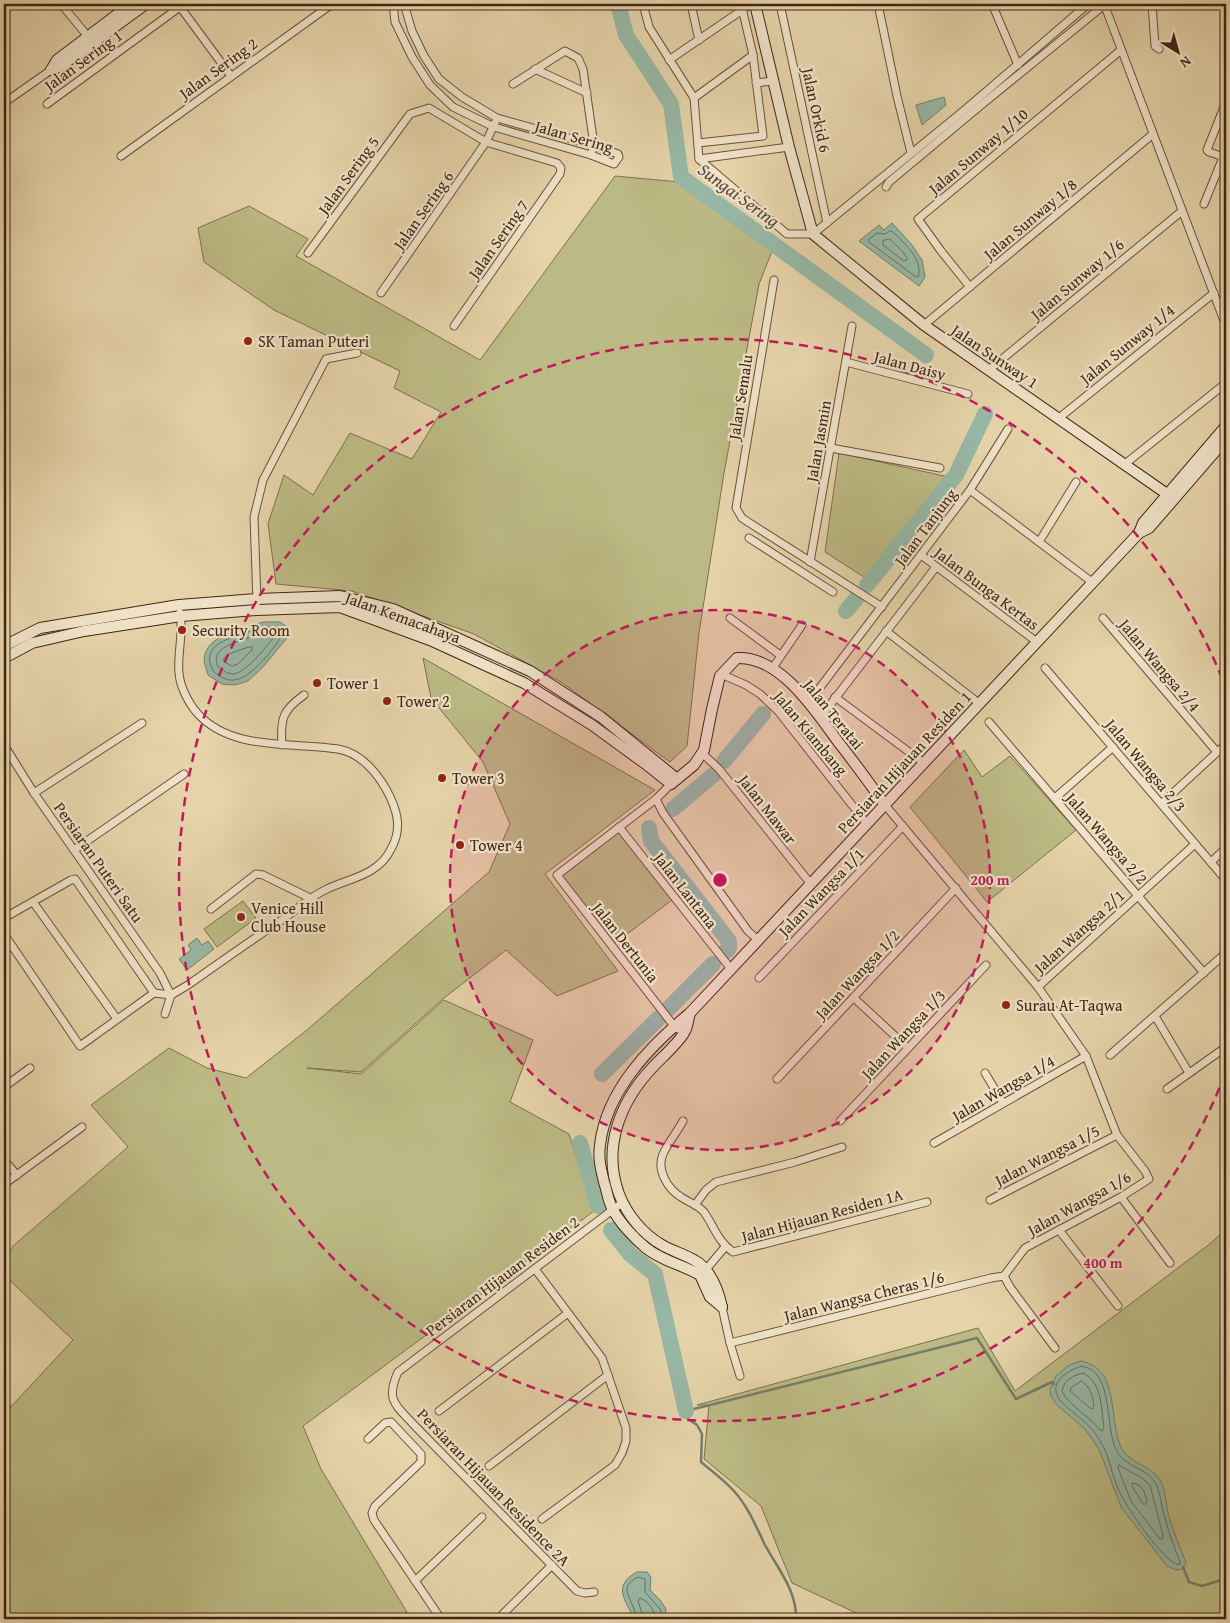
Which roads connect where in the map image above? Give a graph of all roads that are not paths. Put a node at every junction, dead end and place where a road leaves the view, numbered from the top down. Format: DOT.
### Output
graph roads {
  1 [pos="61,4"];
  2 [pos="131,4"];
  3 [pos="146,4"];
  4 [pos="332,4"];
  5 [pos="393,4"];
  6 [pos="404,4"];
  7 [pos="643,4"];
  8 [pos="691,4"];
  9 [pos="751,4"];
  10 [pos="755,4"];
  11 [pos="780,4"];
  12 [pos="878,4"];
  13 [pos="992,4"];
  14 [pos="1088,4"];
  15 [pos="1152,4"];
  16 [pos="181,5"];
  17 [pos="742,6"];
  18 [pos="90,40"];
  19 [pos="699,40"];
  20 [pos="1159,49"];
  21 [pos="1121,50"];
  22 [pos="753,55"];
  23 [pos="669,60"];
  24 [pos="1018,65"];
  25 [pos="535,69"];
  26 [pos="51,70"];
  27 [pos="231,76"];
  28 [pos="773,80"];
  29 [pos="756,83"];
  30 [pos="513,84"];
  31 [pos="587,93"];
  32 [pos="694,98"];
  33 [pos="1226,102"];
  34 [pos="4,103"];
  35 [pos="47,104"];
  36 [pos="497,118"];
  37 [pos="494,127"];
  38 [pos="1153,134"];
  39 [pos="486,142"];
  40 [pos="698,143"];
  41 [pos="594,145"];
  42 [pos="789,147"];
  43 [pos="911,153"];
  44 [pos="1225,154"];
  45 [pos="591,155"];
  46 [pos="121,156"];
  47 [pos="699,159"];
  48 [pos="886,187"];
  49 [pos="1204,204"];
  50 [pos="1182,211"];
  51 [pos="827,223"];
  52 [pos="813,234"];
  53 [pos="308,253"];
  54 [pos="774,280"];
  55 [pos="970,286"];
  56 [pos="1214,293"];
  57 [pos="382,294"];
  58 [pos="924,325"];
  59 [pos="454,326"];
  60 [pos="852,326"];
  61 [pos="1226,326"];
  62 [pos="357,353"];
  63 [pos="846,362"];
  64 [pos="990,369"];
  65 [pos="1226,383"];
  66 [pos="968,394"];
  67 [pos="1059,418"];
  68 [pos="1008,429"];
  69 [pos="1225,433"];
  70 [pos="831,448"];
  71 [pos="1125,464"];
  72 [pos="940,468"];
  73 [pos="1076,482"];
  74 [pos="1157,486"];
  75 [pos="1179,487"];
  76 [pos="970,490"];
  77 [pos="1168,494"];
  78 [pos="1163,505"];
  79 [pos="749,538"];
  80 [pos="1040,542"];
  81 [pos="921,555"];
  82 [pos="810,562"];
  83 [pos="936,566"];
  84 [pos="1092,582"];
  85 [pos="833,592"];
  86 [pos="257,599"];
  87 [pos="882,606"];
  88 [pos="180,610"];
  89 [pos="257,610"];
  90 [pos="730,618"];
  91 [pos="1102,618"];
  92 [pos="802,625"];
  93 [pos="886,631"];
  94 [pos="1037,642"];
  95 [pos="4,646"];
  96 [pos="780,654"];
  97 [pos="4,658"];
  98 [pos="1045,668"];
  99 [pos="772,669"];
  100 [pos="721,674"];
  101 [pos="304,695"];
  102 [pos="835,697"];
  103 [pos="809,702"];
  104 [pos="980,704"];
  105 [pos="820,718"];
  106 [pos="989,722"];
  107 [pos="142,723"];
  108 [pos="4,744"];
  109 [pos="1226,744"];
  110 [pos="282,745"];
  111 [pos="1113,748"];
  112 [pos="1217,752"];
  113 [pos="702,753"];
  114 [pos="924,763"];
  115 [pos="184,774"];
  116 [pos="674,782"];
  117 [pos="34,793"];
  118 [pos="1055,798"];
  119 [pos="656,799"];
  120 [pos="1161,804"];
  121 [pos="885,805"];
  122 [pos="867,824"];
  123 [pos="903,826"];
  124 [pos="619,827"];
  125 [pos="1195,844"];
  126 [pos="1226,848"];
  127 [pos="74,850"];
  128 [pos="1211,862"];
  129 [pos="1226,880"];
  130 [pos="810,883"];
  131 [pos="956,888"];
  132 [pos="1138,896"];
  133 [pos="312,899"];
  134 [pos="33,902"];
  135 [pos="211,909"];
  136 [pos="4,918"];
  137 [pos="4,934"];
  138 [pos="758,940"];
  139 [pos="1226,953"];
  140 [pos="986,966"];
  141 [pos="731,969"];
  142 [pos="1204,972"];
  143 [pos="759,978"];
  144 [pos="1038,987"];
  145 [pos="154,993"];
  146 [pos="171,995"];
  147 [pos="854,998"];
  148 [pos="690,1013"];
  149 [pos="165,1014"];
  150 [pos="1155,1016"];
  151 [pos="117,1019"];
  152 [pos="674,1026"];
  153 [pos="685,1033"];
  154 [pos="1226,1047"];
  155 [pos="908,1048"];
  156 [pos="1086,1056"];
  157 [pos="1110,1056"];
  158 [pos="30,1068"];
  159 [pos="985,1073"];
  160 [pos="1189,1073"];
  161 [pos="777,1079"];
  162 [pos="4,1087"];
  163 [pos="1166,1089"];
  164 [pos="617,1093"];
  165 [pos="628,1099"];
  166 [pos="1003,1103"];
  167 [pos="683,1121"];
  168 [pos="840,1121"];
  169 [pos="82,1127"];
  170 [pos="1117,1135"];
  171 [pos="934,1143"];
  172 [pos="842,1148"];
  173 [pos="4,1160"];
  174 [pos="17,1175"];
  175 [pos="7,1182"];
  176 [pos="1121,1197"];
  177 [pos="990,1200"];
  178 [pos="623,1202"];
  179 [pos="927,1202"];
  180 [pos="695,1205"];
  181 [pos="613,1210"];
  182 [pos="1060,1230"];
  183 [pos="725,1247"];
  184 [pos="1170,1263"];
  185 [pos="535,1269"];
  186 [pos="703,1273"];
  187 [pos="1004,1276"];
  188 [pos="1118,1306"];
  189 [pos="722,1307"];
  190 [pos="568,1313"];
  191 [pos="730,1343"];
  192 [pos="1055,1348"];
  193 [pos="608,1375"];
  194 [pos="740,1376"];
  195 [pos="392,1384"];
  196 [pos="438,1411"];
  197 [pos="368,1439"];
  198 [pos="489,1466"];
  199 [pos="482,1517"];
  200 [pos="542,1519"];
  201 [pos="552,1565"];
  202 [pos="415,1581"];
  203 [pos="594,1592"];
  204 [pos="441,1619"];
  205 [pos="498,1619"];
  1 -- 18 [label="street"];
  2 -- 18 [label="street"];
  3 -- 18 [label="street"];
  4 -- 27 [label="street, Jalan Sering 2"];
  5 -- 37 [label="street, Jalan Sering"];
  6 -- 36 [label="street, Jalan Sering"];
  7 -- 23 [label="street"];
  8 -- 19 [label="street"];
  9 -- 17 [label="street"];
  10 -- 28 [label="street"];
  11 -- 51 [label="street, Jalan Orkid 6"];
  12 -- 43 [label="street"];
  13 -- 24 [label="street"];
  14 -- 24 [label="street"];
  15 -- 20 [label="street"];
  16 -- 27 [label="street"];
  16 -- 35 [label="street, Jalan Sering 1"];
  17 -- 19 [label="street"];
  17 -- 22 [label="street"];
  18 -- 26 [label="street"];
  19 -- 23 [label="street"];
  21 -- 38 [label="street"];
  21 -- 48 [label="street"];
  21 -- 55 [label="street, Jalan Sunway 1/10"];
  22 -- 29 [label="street"];
  22 -- 32 [label="street"];
  23 -- 32 [label="street"];
  24 -- 43 [label="street"];
  25 -- 30 [label="street"];
  25 -- 31 [label="street"];
  25 -- 31 [label="street"];
  26 -- 34 [label="street"];
  27 -- 46 [label="street, Jalan Sering 2"];
  28 -- 29 [label="street"];
  28 -- 42 [label="street"];
  29 -- 40 [label="street"];
  31 -- 41 [label="street"];
  32 -- 40 [label="street"];
  33 -- 44 [label="street"];
  36 -- 37 [label="street, Jalan Sering 6"];
  36 -- 41 [label="street, Jalan Sering"];
  37 -- 39 [label="street, Jalan Sering 6"];
  37 -- 45 [label="street, Jalan Sering"];
  38 -- 50 [label="street"];
  38 -- 55 [label="street, Jalan Sunway 1/8"];
  39 -- 53 [label="street, Jalan Sering 5"];
  39 -- 57 [label="street, Jalan Sering 6"];
  39 -- 59 [label="street, Jalan Sering 7"];
  40 -- 47 [label="street"];
  41 -- 45 [label="street"];
  41 -- 45 [label="street, Jalan Sering"];
  42 -- 47 [label="street"];
  42 -- 52 [label="street"];
  43 -- 51 [label="street"];
  44 -- 49 [label="street"];
  47 -- 52 [label="street"];
  50 -- 56 [label="street"];
  50 -- 64 [label="street, Jalan Sunway 1/6"];
  51 -- 52 [label="street"];
  52 -- 58 [label="street, Jalan Sunway 1"];
  54 -- 82 [label="street, Jalan Semalu"];
  55 -- 58 [label="street, Jalan Sunway 1/8"];
  56 -- 61 [label="street"];
  56 -- 67 [label="street, Jalan Sunway 1/4"];
  58 -- 64 [label="street, Jalan Sunway 1"];
  60 -- 63 [label="street, Jalan Jasmin"];
  62 -- 86 [label="street"];
  63 -- 66 [label="street, Jalan Daisy"];
  63 -- 70 [label="street, Jalan Jasmin"];
  64 -- 67 [label="street, Jalan Sunway 1"];
  65 -- 71 [label="street"];
  67 -- 71 [label="street, Jalan Sunway 1"];
  68 -- 76 [label="street"];
  69 -- 75 [label="street"];
  70 -- 72 [label="street"];
  70 -- 82 [label="street, Jalan Jasmin"];
  71 -- 74 [label="street, Jalan Sunway 1"];
  73 -- 80 [label="street"];
  74 -- 75 [label="street"];
  74 -- 77 [label="street, Jalan Sunway 1"];
  74 -- 78 [label="street"];
  75 -- 77 [label="street, Persiaran Hijauan Residen 1"];
  75 -- 78 [label="street, Persiaran Hijauan Residen 1"];
  76 -- 80 [label="street, Jalan Tanjung"];
  76 -- 81 [label="street, Jalan Tanjung"];
  77 -- 78 [label="street, Persiaran Hijauan Residen 1"];
  78 -- 84 [label="street, Persiaran Hijauan Residen 1"];
  79 -- 85 [label="street"];
  80 -- 84 [label="street, Jalan Tanjung"];
  81 -- 83 [label="street, Jalan Bunga Kertas"];
  81 -- 87 [label="street, Jalan Tanjung"];
  82 -- 87 [label="street"];
  83 -- 93 [label="street"];
  83 -- 94 [label="street, Jalan Bunga Kertas"];
  84 -- 94 [label="street, Persiaran Hijauan Residen 1"];
  86 -- 88 [label="street, Jalan Kemacahaya"];
  86 -- 89 [label="street"];
  86 -- 116 [label="street, Jalan Kemacahaya"];
  87 -- 103 [label="street, Jalan Tanjung"];
  88 -- 89 [label="street, Jalan Kemacahaya"];
  88 -- 95 [label="street, Jalan Kemacahaya"];
  88 -- 97 [label="street, Jalan Kemacahaya"];
  88 -- 110 [label="street"];
  89 -- 116 [label="street, Jalan Kemacahaya"];
  90 -- 96 [label="street"];
  91 -- 112 [label="street, Jalan Wangsa 2/4"];
  92 -- 96 [label="street"];
  93 -- 102 [label="street"];
  93 -- 104 [label="street"];
  94 -- 104 [label="street, Persiaran Hijauan Residen 1"];
  96 -- 99 [label="street"];
  98 -- 111 [label="street, Jalan Wangsa 2/3"];
  99 -- 100 [label="street, Jalan Teratai"];
  99 -- 103 [label="street, Jalan Teratai"];
  100 -- 113 [label="street"];
  100 -- 122 [label="street, Jalan Kiambang"];
  101 -- 110 [label="street"];
  102 -- 105 [label="street"];
  102 -- 114 [label="street"];
  103 -- 105 [label="street, Jalan Teratai"];
  104 -- 114 [label="street, Persiaran Hijauan Residen 1"];
  105 -- 121 [label="street, Jalan Teratai"];
  106 -- 118 [label="street, Jalan Wangsa 2/2"];
  107 -- 117 [label="street"];
  108 -- 117 [label="street, Persiaran Puteri Satu"];
  109 -- 112 [label="street"];
  110 -- 133 [label="street"];
  111 -- 118 [label="street"];
  111 -- 120 [label="street, Jalan Wangsa 2/3"];
  112 -- 120 [label="street"];
  113 -- 116 [label="street"];
  113 -- 130 [label="street, Jalan Mawar"];
  114 -- 121 [label="street, Persiaran Hijauan Residen 1"];
  115 -- 127 [label="street"];
  116 -- 119 [label="street"];
  117 -- 127 [label="street, Persiaran Puteri Satu"];
  118 -- 132 [label="street, Jalan Wangsa 2/2"];
  119 -- 124 [label="street"];
  119 -- 138 [label="street"];
  120 -- 125 [label="street, Jalan Wangsa 2/3"];
  121 -- 122 [label="street, Persiaran Hijauan Residen 1"];
  121 -- 123 [label="street"];
  122 -- 130 [label="street, Persiaran Hijauan Residen 1"];
  123 -- 131 [label="street"];
  123 -- 143 [label="street, Jalan Wangsa 1/1"];
  124 -- 141 [label="street, Jalan Lantana"];
  124 -- 152 [label="street, Jalan Dertunia"];
  125 -- 128 [label="street, Jalan Wangsa 2/3"];
  125 -- 132 [label="street, Jalan Wangsa 2/1"];
  126 -- 128 [label="street"];
  127 -- 146 [label="street, Persiaran Puteri Satu"];
  128 -- 129 [label="street, Jalan Wangsa 2/3"];
  130 -- 138 [label="street, Persiaran Hijauan Residen 1"];
  131 -- 144 [label="street"];
  131 -- 147 [label="street, Jalan Wangsa 1/2"];
  132 -- 142 [label="street, Jalan Wangsa 2/2"];
  132 -- 144 [label="street, Jalan Wangsa 2/1"];
  133 -- 135 [label="street"];
  133 -- 146 [label="street"];
  134 -- 136 [label="street"];
  134 -- 145 [label="street"];
  134 -- 151 [label="street"];
  137 -- 151 [label="street"];
  138 -- 141 [label="street, Persiaran Hijauan Residen 1"];
  139 -- 142 [label="street"];
  140 -- 155 [label="street, Jalan Wangsa 1/3"];
  141 -- 148 [label="street, Persiaran Hijauan Residen 1"];
  142 -- 150 [label="street"];
  144 -- 156 [label="street"];
  145 -- 146 [label="street"];
  145 -- 151 [label="street"];
  146 -- 149 [label="street"];
  147 -- 155 [label="street"];
  147 -- 161 [label="street, Jalan Wangsa 1/2"];
  148 -- 152 [label="street, Persiaran Hijauan Residen 1"];
  148 -- 153 [label="street, Persiaran Hijauan Residen 1"];
  150 -- 157 [label="street"];
  150 -- 160 [label="street"];
  152 -- 153 [label="street, Jalan Dertunia"];
  152 -- 164 [label="street, Persiaran Hijauan Residen 1"];
  153 -- 165 [label="street, Persiaran Hijauan Residen 1"];
  154 -- 160 [label="street"];
  155 -- 168 [label="street, Jalan Wangsa 1/3"];
  156 -- 166 [label="street, Jalan Wangsa 1/4"];
  156 -- 170 [label="street"];
  158 -- 162 [label="street"];
  159 -- 166 [label="street"];
  160 -- 163 [label="street"];
  164 -- 165 [label="street"];
  164 -- 181 [label="street, Persiaran Hijauan Residen 1"];
  165 -- 178 [label="street, Persiaran Hijauan Residen 1"];
  166 -- 171 [label="street, Jalan Wangsa 1/4"];
  167 -- 180 [label="street"];
  169 -- 174 [label="street"];
  170 -- 176 [label="street, Jalan Wangsa 1/6"];
  170 -- 177 [label="street, Jalan Wangsa 1/5"];
  172 -- 180 [label="street"];
  173 -- 174 [label="street"];
  174 -- 175 [label="street"];
  176 -- 182 [label="street, Jalan Wangsa 1/6"];
  176 -- 184 [label="street"];
  178 -- 181 [label="street, Persiaran Hijauan Residen 2"];
  178 -- 186 [label="street, Persiaran Hijauan Residen 1"];
  179 -- 183 [label="street, Jalan Hijauan Residen 1A"];
  180 -- 183 [label="street"];
  181 -- 185 [label="street, Persiaran Hijauan Residen 2"];
  181 -- 186 [label="street, Persiaran Hijauan Residen 1"];
  182 -- 187 [label="street, Jalan Wangsa 1/6"];
  182 -- 188 [label="street"];
  183 -- 186 [label="street"];
  185 -- 190 [label="street"];
  185 -- 195 [label="street, Persiaran Hijauan Residen 2"];
  186 -- 189 [label="street, Persiaran Hijauan Residen 1"];
  187 -- 191 [label="street, Jalan Wangsa Cheras 1/6"];
  187 -- 192 [label="street"];
  189 -- 191 [label="street"];
  190 -- 193 [label="street"];
  190 -- 196 [label="street"];
  191 -- 194 [label="street"];
  193 -- 198 [label="street"];
  193 -- 200 [label="street"];
  195 -- 201 [label="street, Persiaran Hijauan Residence 2A"];
  197 -- 202 [label="street"];
  199 -- 202 [label="street"];
  201 -- 203 [label="street, Persiaran Hijauan Residence 2A"];
  201 -- 205 [label="street"];
  202 -- 204 [label="street"];
}
